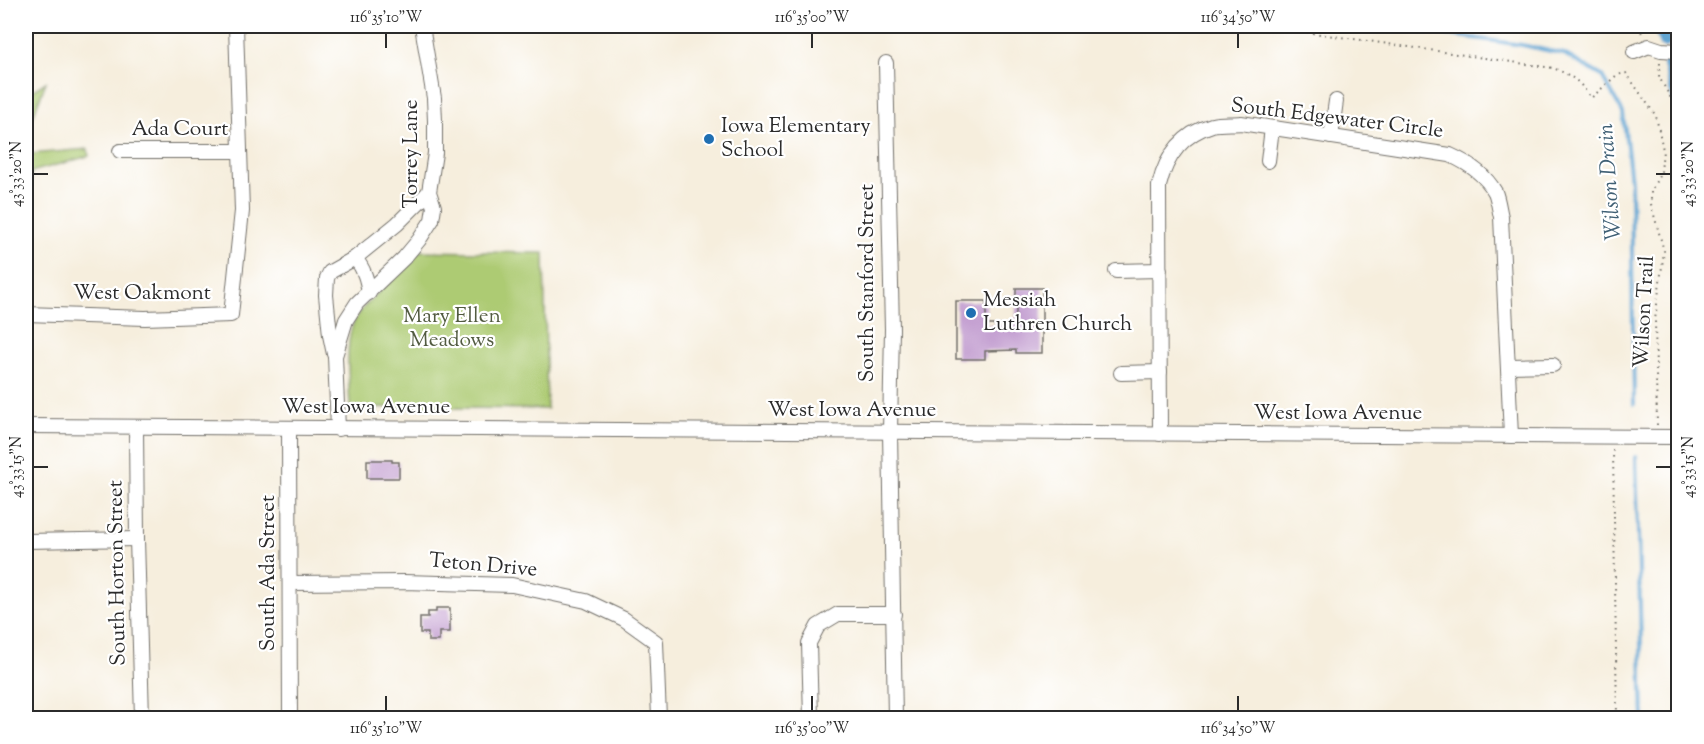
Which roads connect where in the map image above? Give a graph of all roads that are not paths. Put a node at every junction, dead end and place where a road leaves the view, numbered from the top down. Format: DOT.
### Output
graph roads {
  1 [pos="236,26"];
  2 [pos="422,26"];
  3 [pos="1678,51"];
  4 [pos="1634,52"];
  5 [pos="886,63"];
  6 [pos="1336,101"];
  7 [pos="1272,128"];
  8 [pos="1331,137"];
  9 [pos="120,150"];
  10 [pos="240,151"];
  11 [pos="1268,161"];
  12 [pos="429,192"];
  13 [pos="355,258"];
  14 [pos="1160,270"];
  15 [pos="1116,271"];
  16 [pos="369,293"];
  17 [pos="26,314"];
  18 [pos="335,356"];
  19 [pos="1552,365"];
  20 [pos="1508,366"];
  21 [pos="1160,372"];
  22 [pos="1121,373"];
  23 [pos="26,426"];
  24 [pos="136,427"];
  25 [pos="289,428"];
  26 [pos="338,429"];
  27 [pos="890,432"];
  28 [pos="1160,434"];
  29 [pos="1511,436"];
  30 [pos="1678,437"];
  31 [pos="137,539"];
  32 [pos="26,541"];
  33 [pos="290,583"];
  34 [pos="894,614"];
  35 [pos="142,718"];
  36 [pos="291,718"];
  37 [pos="659,718"];
  38 [pos="811,718"];
  39 [pos="895,718"];
  1 -- 10 [label="street"];
  2 -- 12 [label="street, Torrey Lane"];
  3 -- 4 [label="street"];
  5 -- 27 [label="street, South Stanford Street"];
  6 -- 8 [label="street"];
  7 -- 8 [label="street, South Edgewater Circle"];
  7 -- 11 [label="street"];
  7 -- 14 [label="street, South Edgewater Circle"];
  8 -- 20 [label="street, South Edgewater Circle"];
  9 -- 10 [label="street, Ada Court"];
  10 -- 17 [label="street, West Oakmont"];
  12 -- 13 [label="street"];
  12 -- 16 [label="street, Torrey Lane"];
  13 -- 16 [label="street"];
  13 -- 18 [label="street"];
  14 -- 15 [label="street"];
  14 -- 21 [label="street, South Edgewater Circle"];
  16 -- 18 [label="street, Torrey Lane"];
  18 -- 26 [label="street, Torrey Lane"];
  19 -- 20 [label="street"];
  20 -- 29 [label="street, South Edgewater Circle"];
  21 -- 22 [label="street"];
  21 -- 28 [label="street, South Edgewater Circle"];
  23 -- 24 [label="street, West Iowa Avenue"];
  24 -- 25 [label="street, West Iowa Avenue"];
  24 -- 31 [label="street, South Horton Street"];
  25 -- 26 [label="street, West Iowa Avenue"];
  25 -- 33 [label="street, South Ada Street"];
  26 -- 27 [label="street, West Iowa Avenue"];
  27 -- 28 [label="street, West Iowa Avenue"];
  27 -- 34 [label="street, South Stanford Street"];
  28 -- 29 [label="street, West Iowa Avenue"];
  29 -- 30 [label="street, West Iowa Avenue"];
  31 -- 32 [label="street"];
  31 -- 35 [label="street, South Horton Street"];
  33 -- 36 [label="street, South Ada Street"];
  33 -- 37 [label="street, Teton Drive"];
  34 -- 38 [label="street"];
  34 -- 39 [label="street, South Stanford Street"];
}
